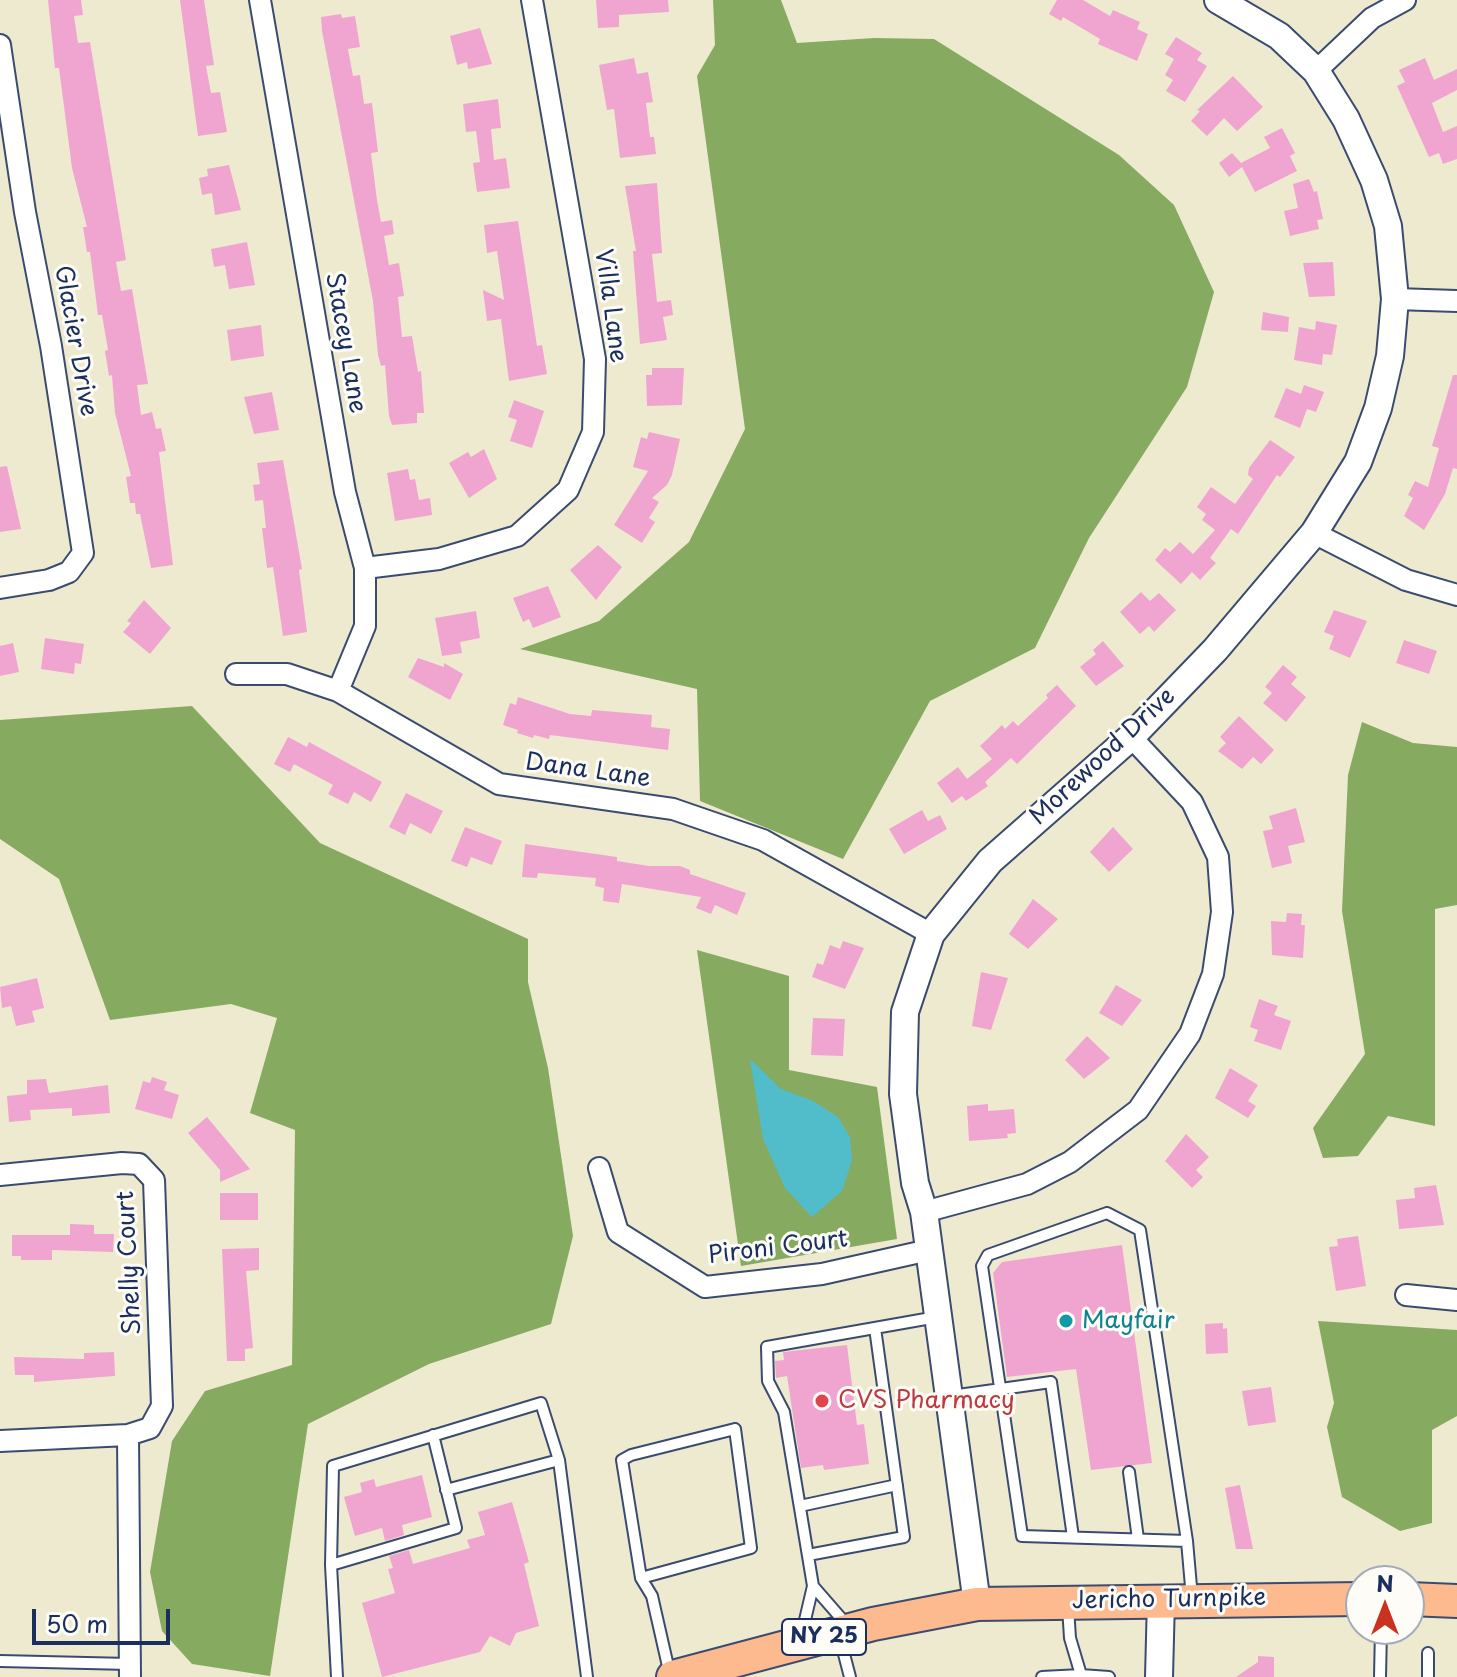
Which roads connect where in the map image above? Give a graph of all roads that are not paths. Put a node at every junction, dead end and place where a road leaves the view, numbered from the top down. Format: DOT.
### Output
graph roads {
  1 [pos="260,0"];
  2 [pos="532,0"];
  3 [pos="1218,0"];
  4 [pos="1405,0"];
  5 [pos="0,45"];
  6 [pos="1316,71"];
  7 [pos="1395,299"];
  8 [pos="1457,301"];
  9 [pos="1314,533"];
  10 [pos="365,568"];
  11 [pos="0,588"];
  12 [pos="1457,595"];
  13 [pos="236,674"];
  14 [pos="338,691"];
  15 [pos="1131,737"];
  16 [pos="931,934"];
  17 [pos="599,1168"];
  18 [pos="0,1175"];
  19 [pos="924,1212"];
  20 [pos="929,1250"];
  21 [pos="1406,1295"];
  22 [pos="1457,1300"];
  23 [pos="937,1317"];
  24 [pos="875,1328"];
  25 [pos="1001,1389"];
  26 [pos="948,1396"];
  27 [pos="128,1435"];
  28 [pos="433,1435"];
  29 [pos="0,1441"];
  30 [pos="559,1460"];
  31 [pos="1129,1472"];
  32 [pos="897,1485"];
  33 [pos="446,1490"];
  34 [pos="800,1506"];
  35 [pos="1073,1537"];
  36 [pos="1138,1539"];
  37 [pos="1187,1541"];
  38 [pos="808,1555"];
  39 [pos="331,1565"];
  40 [pos="641,1578"];
  41 [pos="813,1586"];
  42 [pos="1176,1599"];
  43 [pos="1345,1599"];
  44 [pos="1425,1600"];
  45 [pos="1067,1601"];
  46 [pos="1457,1601"];
  47 [pos="977,1604"];
  48 [pos="845,1632"];
  49 [pos="800,1644"];
  50 [pos="1381,1645"];
  51 [pos="1428,1653"];
  52 [pos="0,1661"];
  53 [pos="130,1670"];
  54 [pos="722,1671"];
  55 [pos="1081,1675"];
  56 [pos="337,1677"];
  57 [pos="587,1677"];
  58 [pos="672,1677"];
  59 [pos="850,1677"];
  60 [pos="1042,1677"];
  61 [pos="1109,1677"];
  62 [pos="1159,1677"];
  63 [pos="1380,1677"];
  64 [pos="1428,1677"];
  1 -- 10 [label="street, Stacey Lane"];
  2 -- 10 [label="street, Villa Lane"];
  3 -- 6 [label="street, Morewood Drive"];
  4 -- 6 [label="street"];
  5 -- 11 [label="street, Glacier Drive"];
  6 -- 7 [label="street, Morewood Drive"];
  7 -- 8 [label="street"];
  7 -- 9 [label="street, Morewood Drive"];
  9 -- 12 [label="street"];
  9 -- 15 [label="street, Morewood Drive"];
  10 -- 14 [label="street, Stacey Lane"];
  13 -- 14 [label="street, Dana Lane"];
  14 -- 16 [label="street, Dana Lane"];
  15 -- 16 [label="street, Morewood Drive"];
  15 -- 19 [label="street"];
  16 -- 19 [label="street, Morewood Drive"];
  17 -- 20 [label="street, Pironi Court"];
  18 -- 27 [label="street, Shelly Court"];
  19 -- 20 [label="street, Morewood Drive"];
  20 -- 23 [label="street, Morewood Drive"];
  21 -- 22 [label="street"];
  23 -- 24 [label="lane"];
  23 -- 26 [label="street, Morewood Drive"];
  24 -- 32 [label="lane"];
  24 -- 34 [label="lane"];
  25 -- 26 [label="lane"];
  25 -- 35 [label="lane"];
  25 -- 35 [label="lane"];
  25 -- 37 [label="lane"];
  26 -- 47 [label="street, Morewood Drive"];
  27 -- 29 [label="street"];
  27 -- 53 [label="street"];
  28 -- 30 [label="lane"];
  28 -- 33 [label="lane"];
  28 -- 39 [label="lane"];
  30 -- 33 [label="lane"];
  30 -- 57 [label="lane"];
  31 -- 36 [label="lane"];
  32 -- 34 [label="lane"];
  32 -- 38 [label="lane"];
  33 -- 39 [label="lane"];
  34 -- 38 [label="lane"];
  35 -- 36 [label="lane"];
  36 -- 37 [label="lane"];
  37 -- 42 [label="lane"];
  38 -- 41 [label="lane"];
  39 -- 56 [label="lane"];
  40 -- 40 [label="lane"];
  40 -- 58 [label="lane"];
  41 -- 48 [label="lane"];
  41 -- 49 [label="lane"];
  42 -- 43 [label="main road, Jericho Turnpike / NY 25"];
  42 -- 45 [label="main road, Jericho Turnpike / NY 25"];
  42 -- 62 [label="street"];
  44 -- 46 [label="main road"];
  45 -- 47 [label="main road, Jericho Turnpike / NY 25"];
  45 -- 55 [label="lane"];
  47 -- 48 [label="main road, NY 25"];
  48 -- 49 [label="main road, NY 25"];
  48 -- 59 [label="lane"];
  49 -- 54 [label="main road, NY 25"];
  50 -- 63 [label="lane"];
  51 -- 64 [label="lane"];
  52 -- 53 [label="lane"];
  54 -- 58 [label="main road, NY 25"];
  55 -- 60 [label="lane"];
  55 -- 61 [label="lane"];
}
